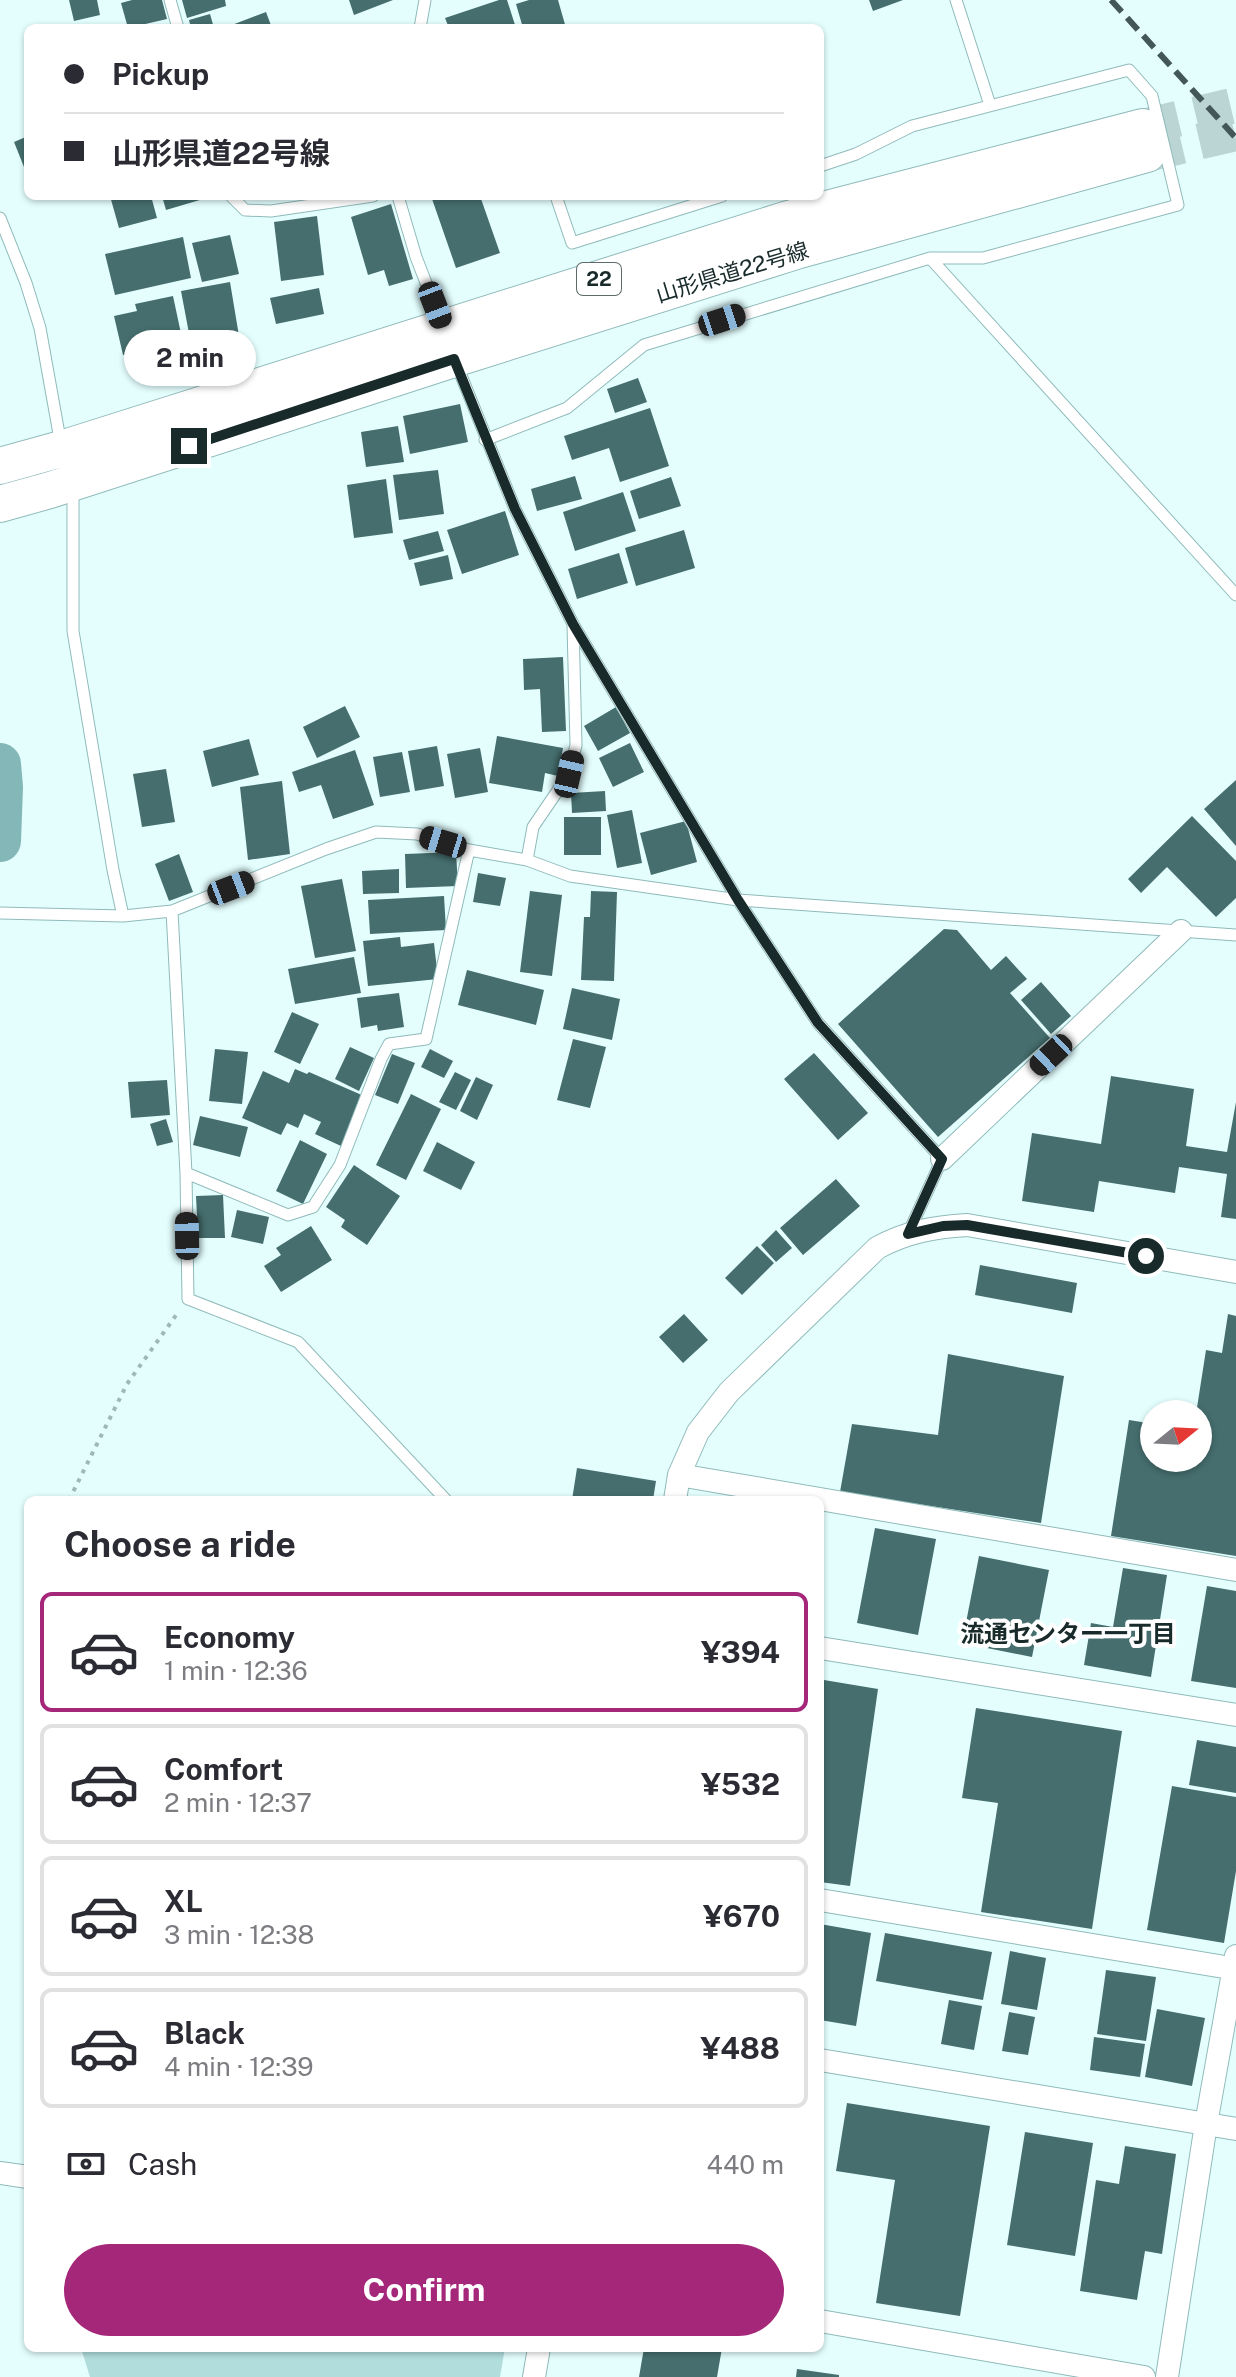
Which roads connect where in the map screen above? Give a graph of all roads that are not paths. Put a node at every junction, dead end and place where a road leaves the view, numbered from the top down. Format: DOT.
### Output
graph roads {
  1 [pos="170,0"];
  2 [pos="425,0"];
  3 [pos="956,0"];
  4 [pos="177,24"];
  5 [pos="421,24"];
  6 [pos="990,105"];
  7 [pos="1145,140"];
  8 [pos="824,165"];
  9 [pos="235,200"];
  10 [pos="346,200"];
  11 [pos="399,200"];
  12 [pos="557,200"];
  13 [pos="709,200"];
  14 [pos="0,218"];
  15 [pos="930,258"];
  16 [pos="449,344"];
  17 [pos="485,440"];
  18 [pos="51,452"];
  19 [pos="0,466"];
  20 [pos="62,487"];
  21 [pos="0,504"];
  22 [pos="1236,595"];
  23 [pos="573,624"];
  24 [pos="469,850"];
  25 [pos="527,860"];
  26 [pos="738,900"];
  27 [pos="172,911"];
  28 [pos="0,913"];
  29 [pos="123,916"];
  30 [pos="1181,931"];
  31 [pos="1236,935"];
  32 [pos="942,1159"];
  33 [pos="186,1173"];
  34 [pos="908,1234"];
  35 [pos="1236,1272"];
  36 [pos="679,1475"];
  37 [pos="442,1496"];
  38 [pos="676,1496"];
  39 [pos="802,1496"];
  40 [pos="824,1500"];
  41 [pos="1236,1570"];
  42 [pos="824,1649"];
  43 [pos="1236,1715"];
  44 [pos="824,1901"];
  45 [pos="1235,1965"];
  46 [pos="824,2061"];
  47 [pos="1206,2124"];
  48 [pos="1236,2129"];
  49 [pos="0,2173"];
  50 [pos="24,2176"];
  51 [pos="824,2322"];
  52 [pos="538,2352"];
  53 [pos="534,2377"];
  54 [pos="1144,2377"];
  55 [pos="1167,2377"];
  1 -- 4 [label="lane"];
  2 -- 5 [label="lane"];
  3 -- 6 [label="lane"];
  6 -- 8 [label="lane"];
  6 -- 15 [label="lane"];
  7 -- 16 [label="main road, 山形県道22号線 / 22"];
  9 -- 10 [label="lane"];
  11 -- 16 [label="lane"];
  12 -- 13 [label="lane"];
  14 -- 18 [label="lane"];
  15 -- 17 [label="lane"];
  15 -- 22 [label="lane"];
  16 -- 17 [label="lane"];
  16 -- 18 [label="main road, 山形県道22号線 / 22"];
  16 -- 20 [label="main road, 山形県道22号線 / 22"];
  17 -- 23 [label="lane"];
  18 -- 19 [label="main road, 山形県道22号線 / 22"];
  20 -- 21 [label="main road, 山形県道22号線 / 22"];
  20 -- 29 [label="lane"];
  23 -- 25 [label="lane"];
  23 -- 26 [label="lane"];
  24 -- 25 [label="lane"];
  24 -- 27 [label="lane"];
  24 -- 33 [label="lane"];
  25 -- 26 [label="lane"];
  26 -- 30 [label="lane"];
  26 -- 32 [label="lane"];
  27 -- 29 [label="lane"];
  27 -- 33 [label="lane"];
  28 -- 29 [label="lane"];
  30 -- 31 [label="lane"];
  30 -- 32 [label="street"];
  32 -- 34 [label="lane"];
  33 -- 37 [label="lane"];
  34 -- 35 [label="street"];
  34 -- 36 [label="street"];
  36 -- 38 [label="street"];
  36 -- 39 [label="street"];
  40 -- 41 [label="street"];
  42 -- 43 [label="street"];
  44 -- 45 [label="street"];
  45 -- 47 [label="street"];
  46 -- 47 [label="street"];
  47 -- 48 [label="street"];
  47 -- 55 [label="street"];
  49 -- 50 [label="street"];
  51 -- 54 [label="street"];
  52 -- 53 [label="street"];
}
